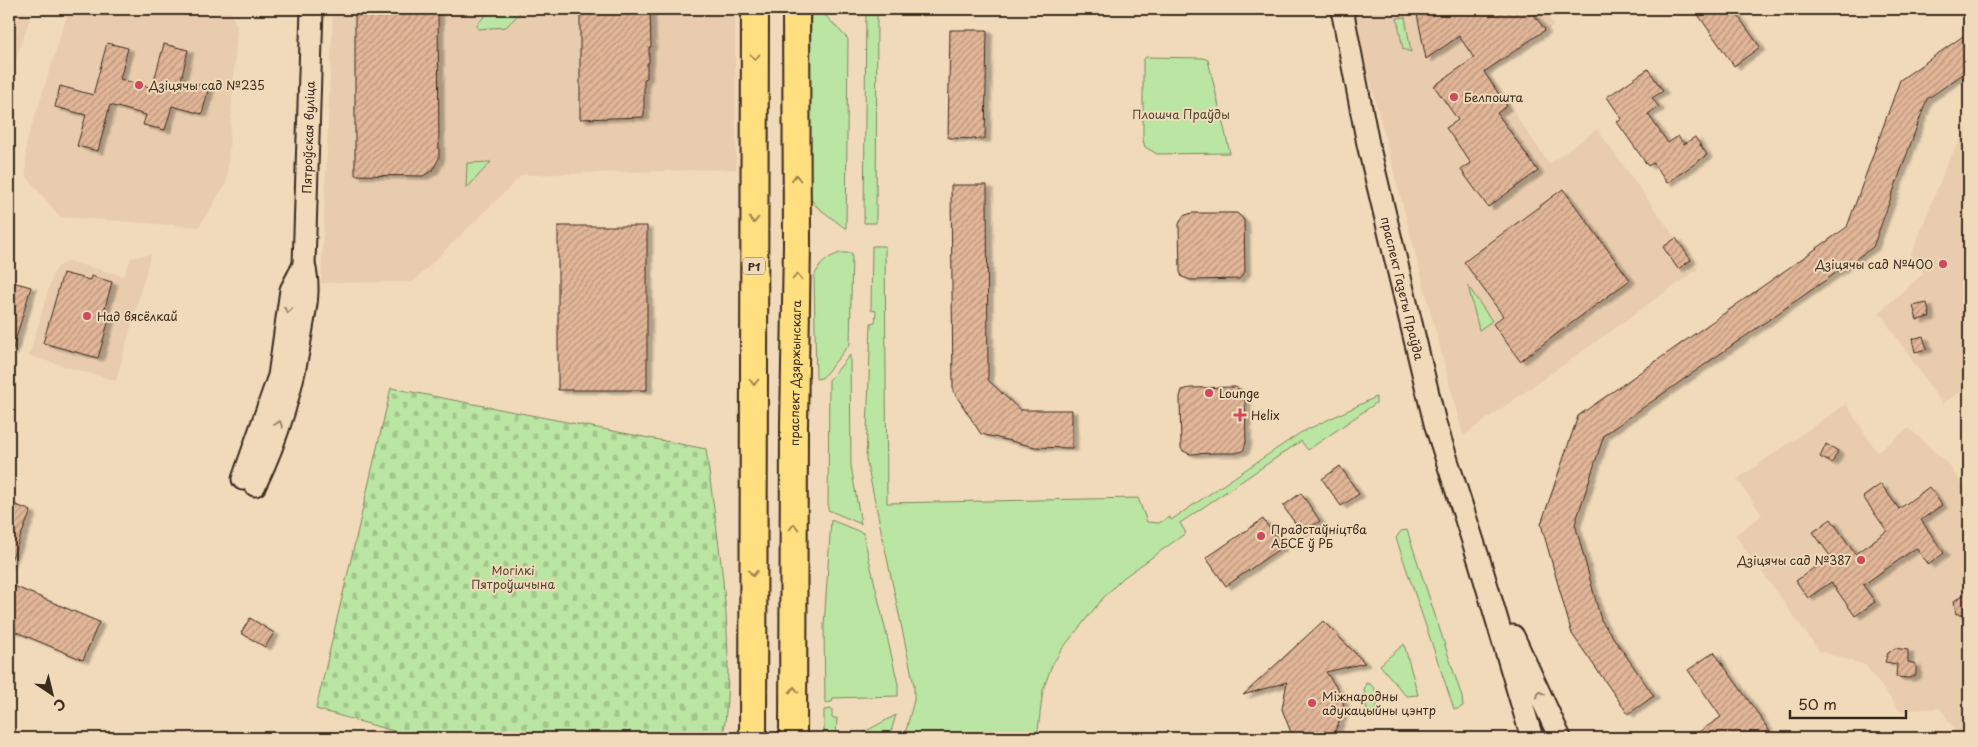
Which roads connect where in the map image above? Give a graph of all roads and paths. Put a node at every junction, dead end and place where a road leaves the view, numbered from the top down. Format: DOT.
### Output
graph roads {
  1 [pos="312,9"];
  2 [pos="755,9"];
  3 [pos="796,9"];
  4 [pos="1342,9"];
  5 [pos="252,474"];
  6 [pos="1480,563"];
  7 [pos="752,736"];
  8 [pos="794,738"];
  9 [pos="1532,738"];
  10 [pos="1560,738"];
  1 -- 5 [label="street, Пятроўская вуліца"];
  2 -- 7 [label="main road, Р1, one-way"];
  8 -- 3 [label="main road, праспект Дзяржынскага, one-way"];
  4 -- 6 [label="street, праспект Газеты Праўда"];
  6 -- 9 [label="street, праспект Газеты Праўда"];
  10 -- 6 [label="street, праспект Газеты Праўда, one-way"];
}
